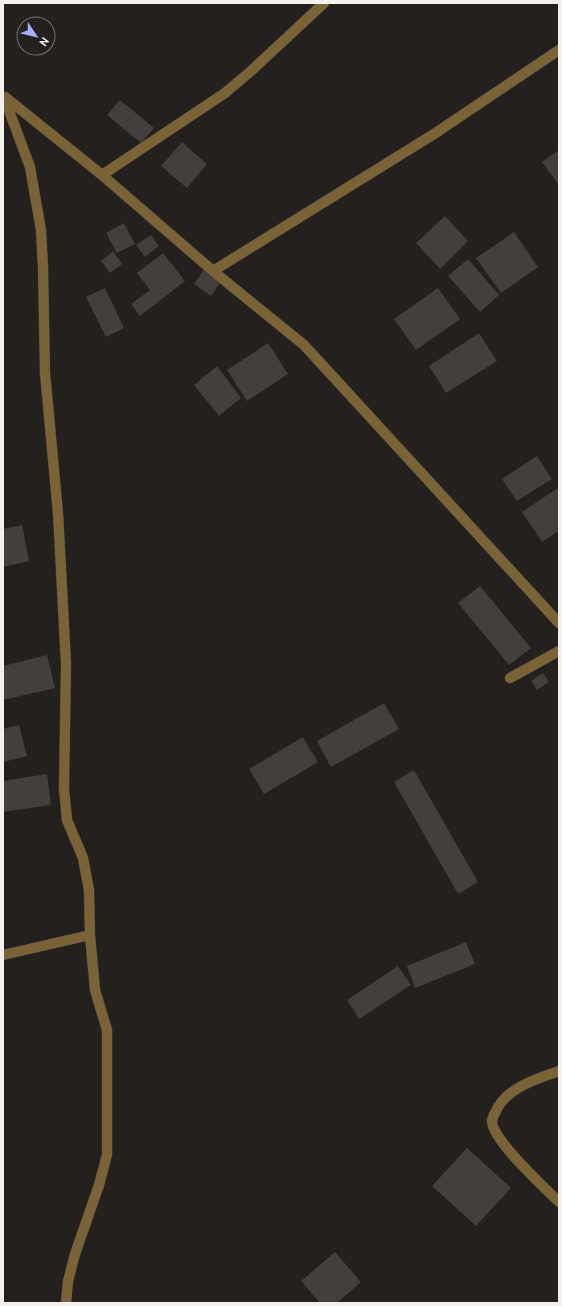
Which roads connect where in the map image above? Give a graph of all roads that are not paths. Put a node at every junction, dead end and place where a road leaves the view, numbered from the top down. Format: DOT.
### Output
graph roads {
  1 [pos="324,3"];
  2 [pos="559,50"];
  3 [pos="4,96"];
  4 [pos="102,175"];
  5 [pos="213,271"];
  6 [pos="559,623"];
  7 [pos="559,651"];
  8 [pos="510,678"];
  9 [pos="90,935"];
  10 [pos="3,955"];
  11 [pos="559,1071"];
  12 [pos="559,1202"];
  13 [pos="66,1303"];
  1 -- 4 [label="street"];
  2 -- 5 [label="street"];
  3 -- 4 [label="street"];
  3 -- 9 [label="street"];
  4 -- 5 [label="street"];
  5 -- 6 [label="street"];
  7 -- 8 [label="street"];
  9 -- 10 [label="street"];
  9 -- 13 [label="street"];
  11 -- 12 [label="street"];
}
